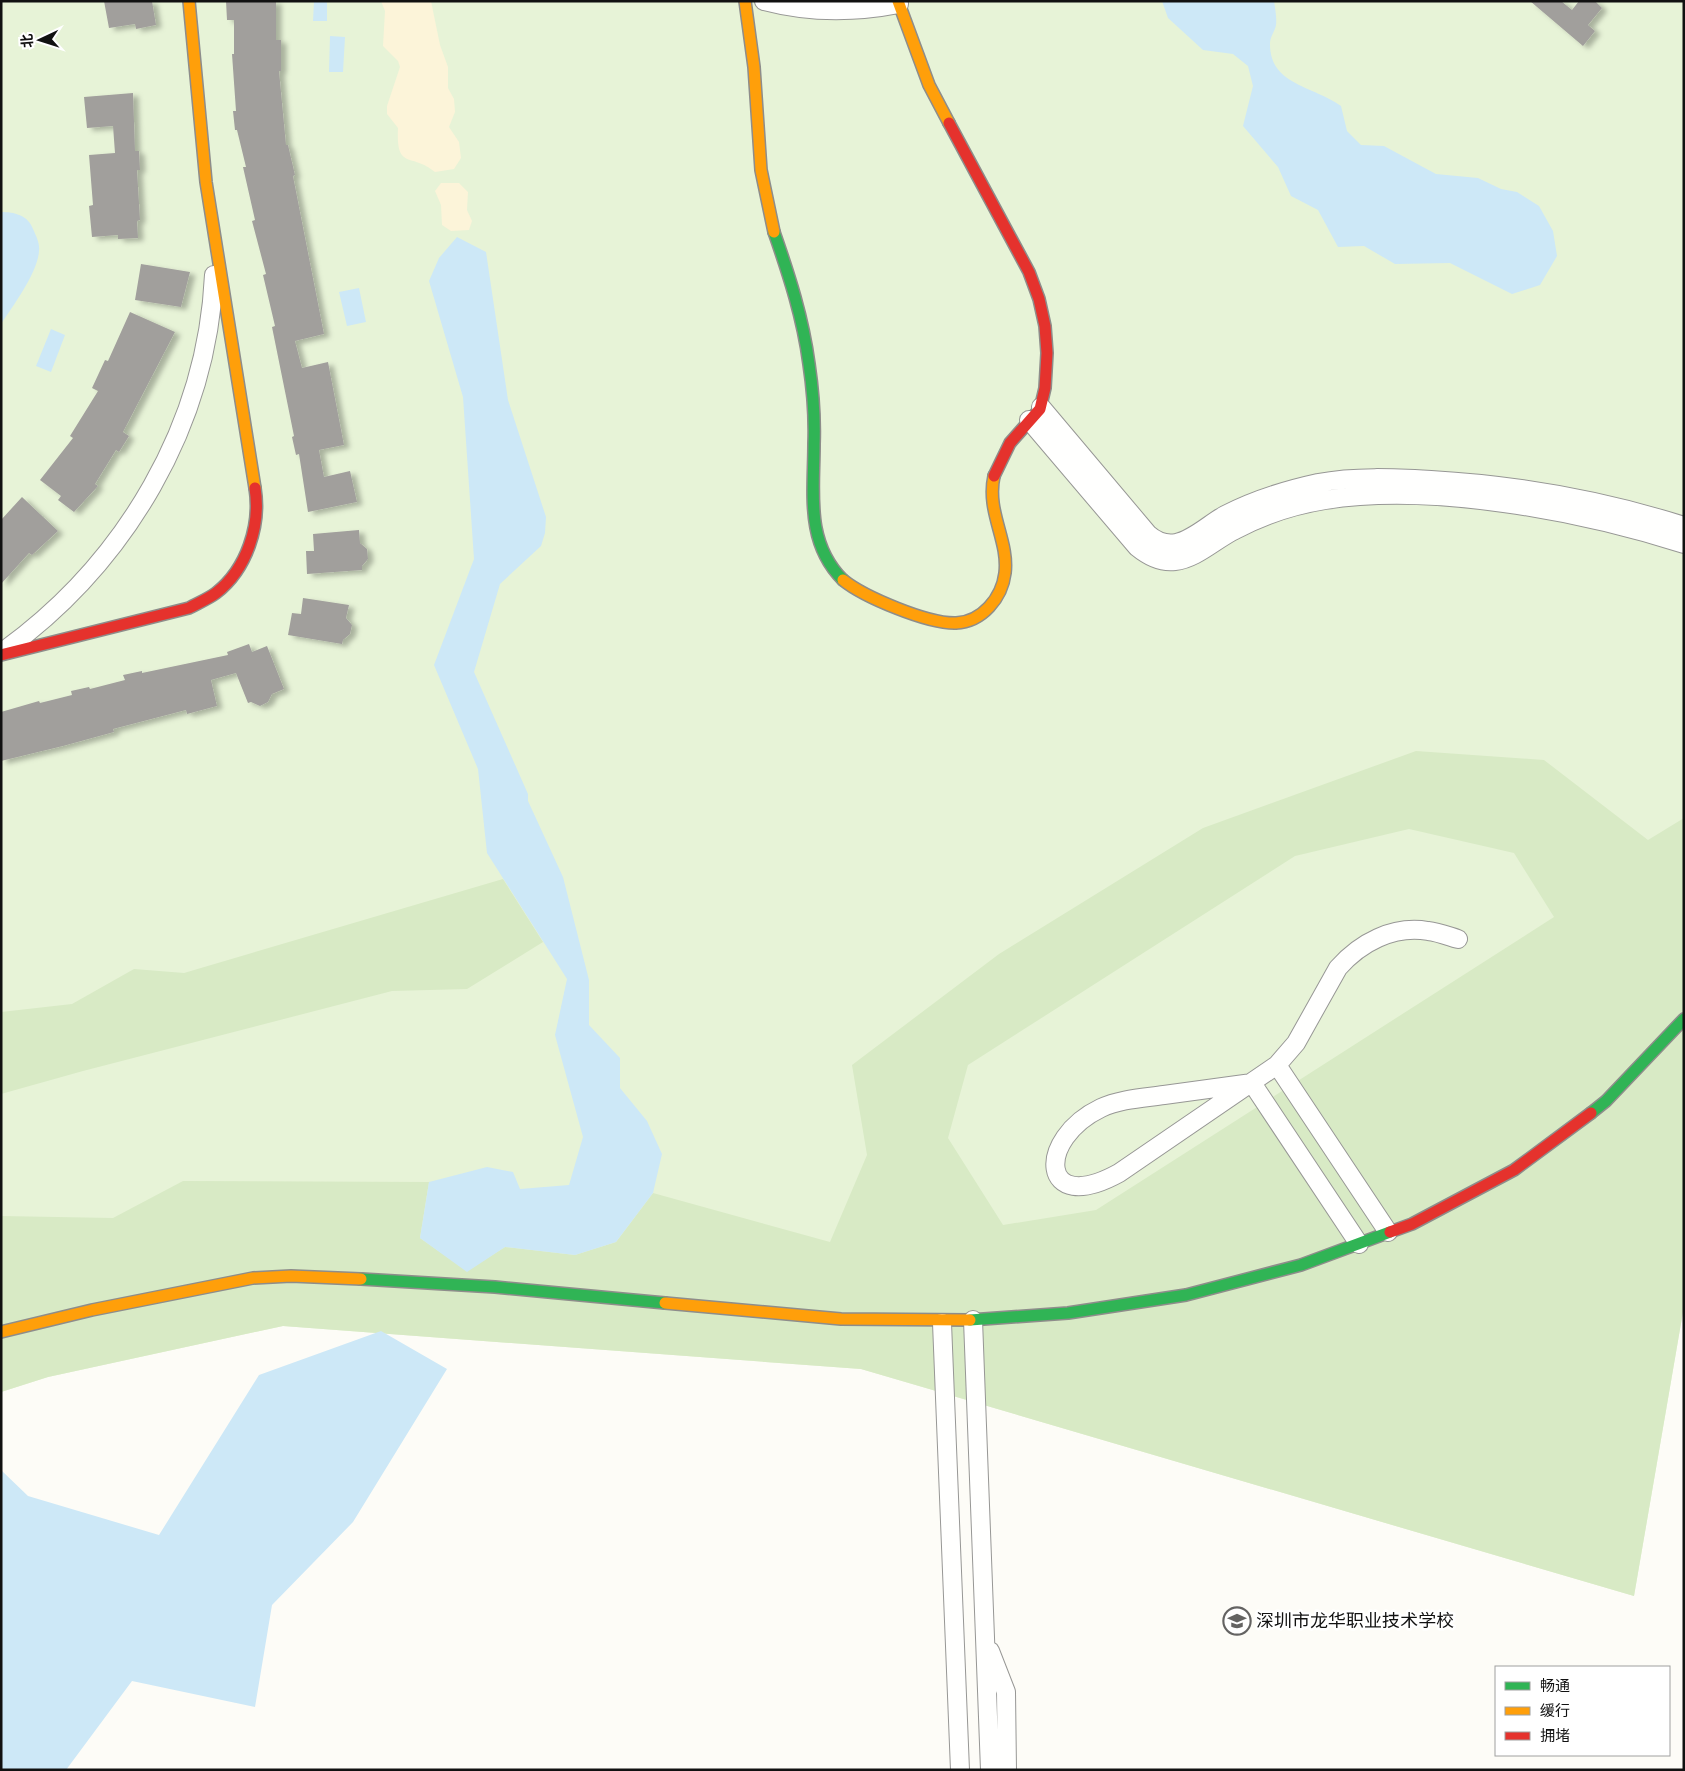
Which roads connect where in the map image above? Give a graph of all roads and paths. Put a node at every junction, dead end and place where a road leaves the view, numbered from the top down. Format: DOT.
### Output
graph roads {
  1 [pos="189,1"];
  2 [pos="745,1"];
  3 [pos="764,1"];
  4 [pos="898,2"];
  5 [pos="216,252"];
  6 [pos="1041,407"];
  7 [pos="1029,420"];
  8 [pos="1684,526"];
  9 [pos="1684,544"];
  10 [pos="1,654"];
  11 [pos="1458,939"];
  12 [pos="1684,1018"];
  13 [pos="1277,1065"];
  14 [pos="1252,1083"];
  15 [pos="1388,1232"];
  16 [pos="1359,1244"];
  17 [pos="973,1320"];
  18 [pos="942,1323"];
  19 [pos="1,1332"];
  20 [pos="985,1639"];
  21 [pos="960,1770"];
  22 [pos="990,1770"];
  23 [pos="1007,1770"];
  1 -- 5 [label="street"];
  2 -- 7 [label="street"];
  3 -- 4 [label="street"];
  4 -- 6 [label="street"];
  5 -- 10 [label="street"];
  5 -- 10 [label="street"];
  6 -- 7 [label="street"];
  6 -- 8 [label="street"];
  7 -- 9 [label="street"];
  11 -- 13 [label="street"];
  12 -- 15 [label="street"];
  13 -- 14 [label="street"];
  13 -- 15 [label="street"];
  14 -- 14 [label="street"];
  14 -- 16 [label="street"];
  15 -- 16 [label="street"];
  16 -- 17 [label="street"];
  17 -- 18 [label="street"];
  17 -- 20 [label="street"];
  18 -- 19 [label="street"];
  18 -- 21 [label="street"];
  20 -- 22 [label="street"];
  20 -- 23 [label="street"];
}
